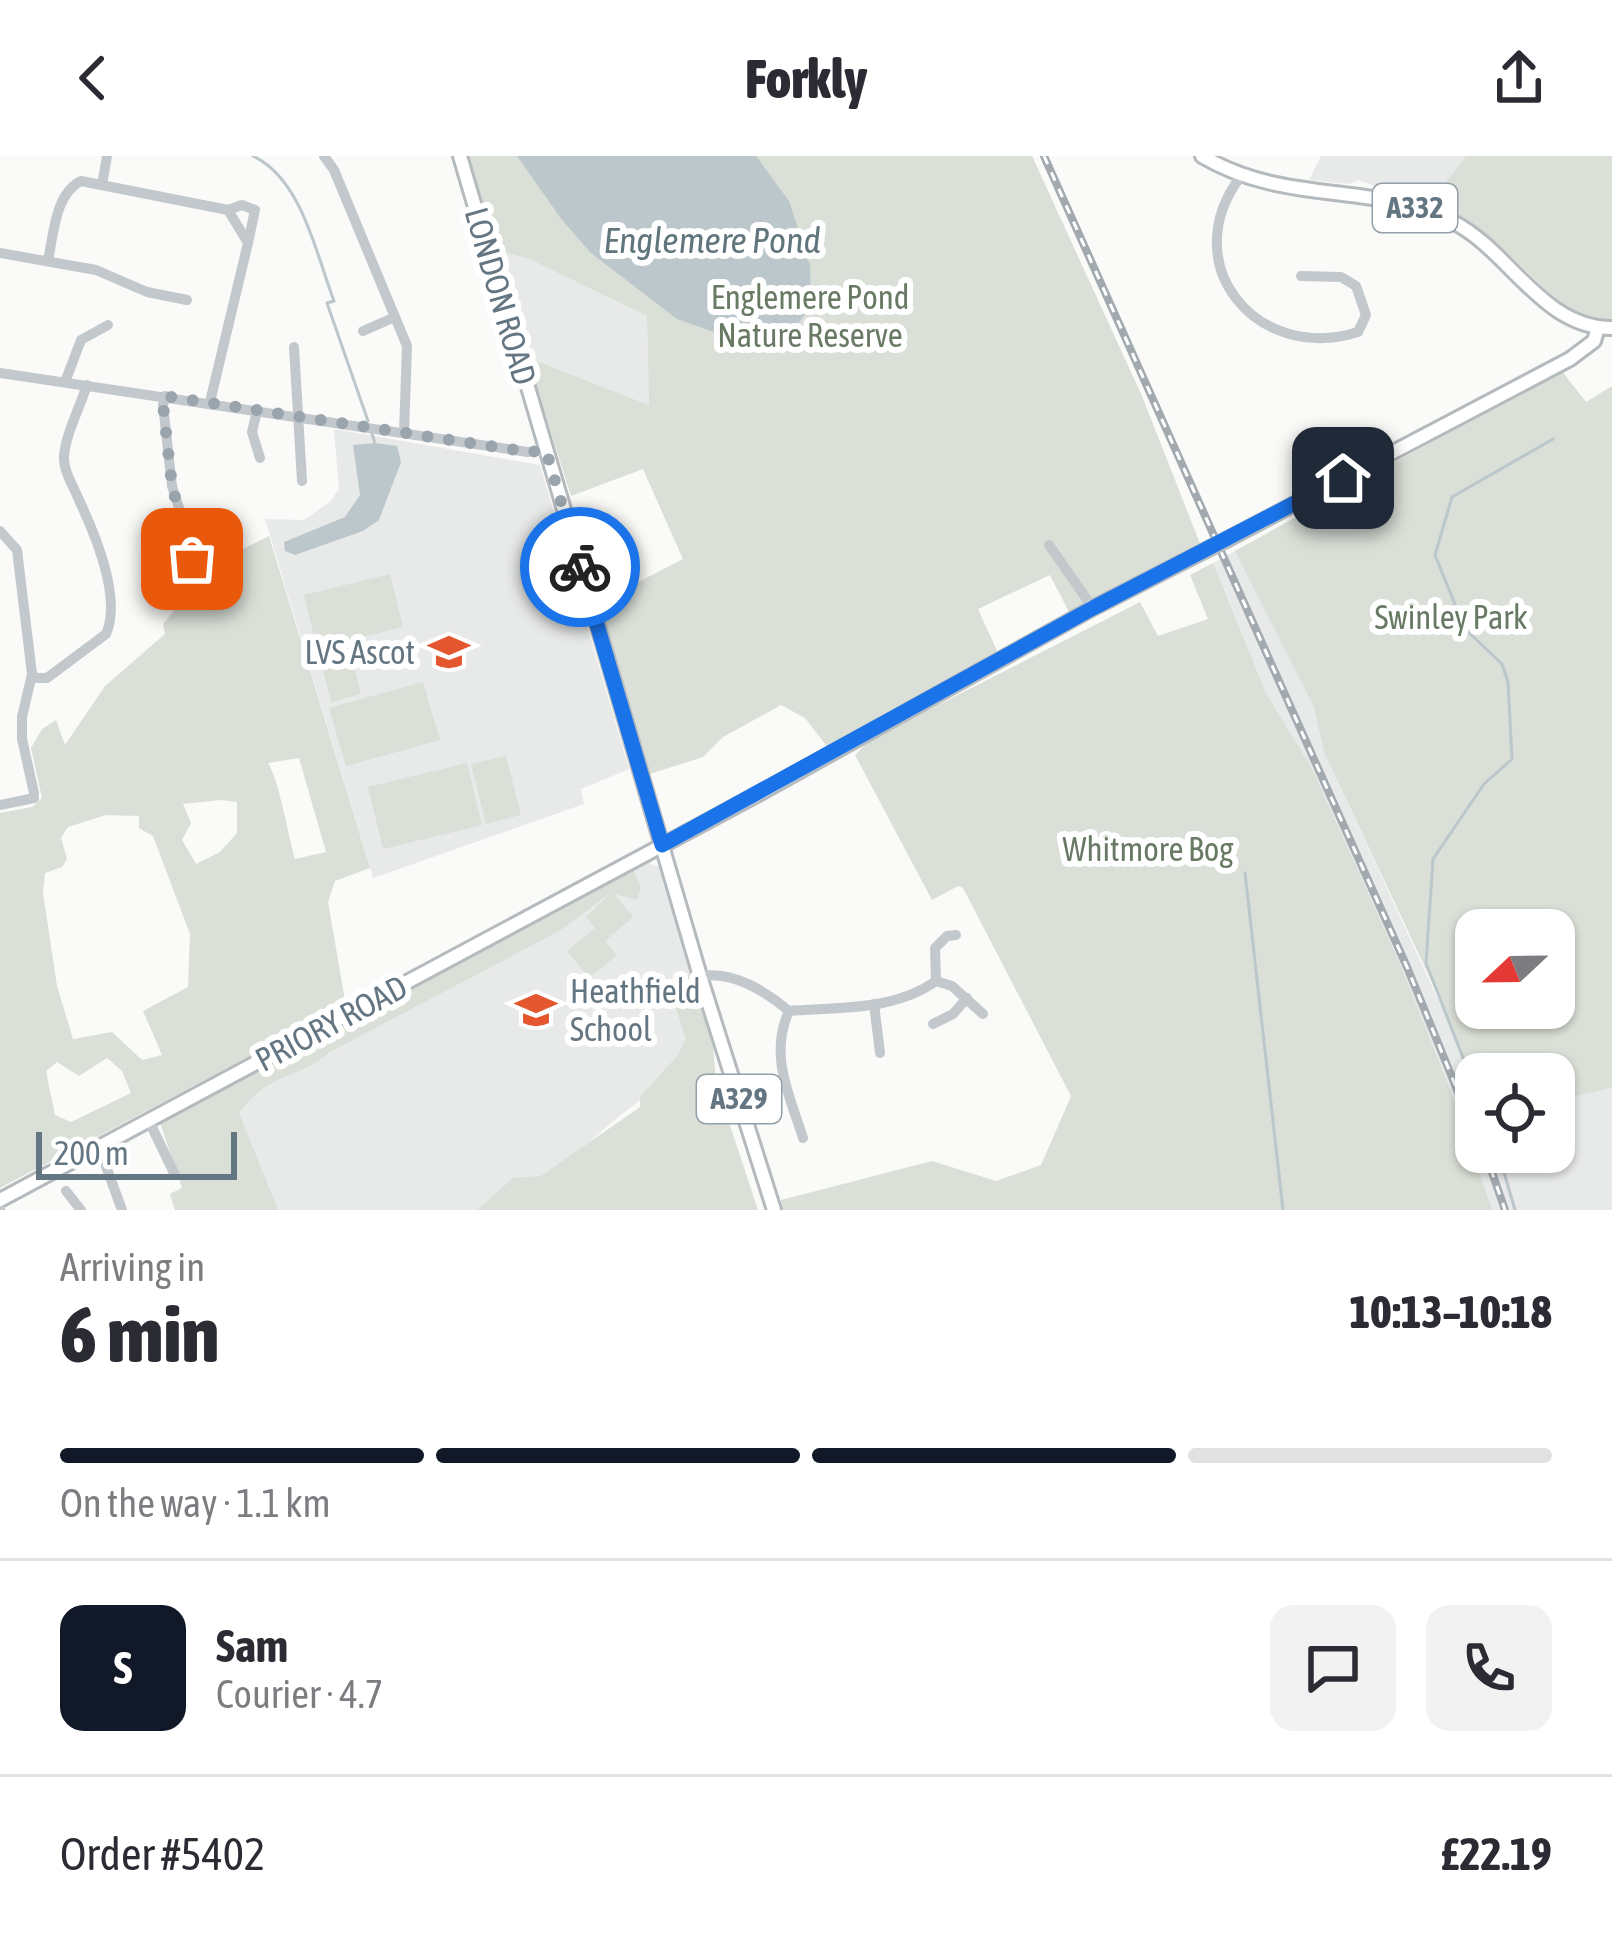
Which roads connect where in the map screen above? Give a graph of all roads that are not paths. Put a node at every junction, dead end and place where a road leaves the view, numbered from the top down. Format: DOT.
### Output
graph roads {
  1 [pos="107,156"];
  2 [pos="324,156"];
  3 [pos="460,156"];
  4 [pos="1202,156"];
  5 [pos="1241,176"];
  6 [pos="101,185"];
  7 [pos="228,210"];
  8 [pos="248,243"];
  9 [pos="0,253"];
  10 [pos="48,260"];
  11 [pos="1301,276"];
  12 [pos="187,301"];
  13 [pos="395,317"];
  14 [pos="108,325"];
  15 [pos="1605,328"];
  16 [pos="362,331"];
  17 [pos="294,347"];
  18 [pos="0,373"];
  19 [pos="65,382"];
  20 [pos="87,385"];
  21 [pos="165,396"];
  22 [pos="210,402"];
  23 [pos="257,410"];
  24 [pos="298,415"];
  25 [pos="404,433"];
  26 [pos="546,450"];
  27 [pos="260,458"];
  28 [pos="302,481"];
  29 [pos="0,531"];
  30 [pos="605,542"];
  31 [pos="1049,545"];
  32 [pos="576,551"];
  33 [pos="196,592"];
  34 [pos="1093,608"];
  35 [pos="32,674"];
  36 [pos="0,805"];
  37 [pos="662,845"];
  38 [pos="956,935"];
  39 [pos="700,976"];
  40 [pos="937,981"];
  41 [pos="967,998"];
  42 [pos="874,1004"];
  43 [pos="789,1011"];
  44 [pos="983,1014"];
  45 [pos="934,1024"];
  46 [pos="880,1052"];
  47 [pos="149,1120"];
  48 [pos="803,1138"];
  49 [pos="99,1147"];
  50 [pos="175,1174"];
  51 [pos="60,1181"];
  52 [pos="0,1206"];
  53 [pos="81,1210"];
  54 [pos="122,1210"];
  55 [pos="775,1210"];
  1 -- 6 [label="street"];
  2 -- 13 [label="street"];
  3 -- 26 [label="main road, LONDON ROAD / A329"];
  4 -- 5 [label="main road, A332"];
  5 -- 11 [label="street"];
  5 -- 15 [label="main road, A332"];
  6 -- 7 [label="street"];
  6 -- 10 [label="street"];
  7 -- 8 [label="street"];
  7 -- 8 [label="street"];
  8 -- 22 [label="street"];
  9 -- 10 [label="street"];
  10 -- 12 [label="street"];
  13 -- 16 [label="street"];
  13 -- 25 [label="street"];
  14 -- 19 [label="street"];
  15 -- 34 [label="main road, PRIORY ROAD, bridge"];
  17 -- 24 [label="street"];
  18 -- 19 [label="street"];
  19 -- 20 [label="street"];
  20 -- 21 [label="street"];
  20 -- 35 [label="street"];
  21 -- 22 [label="street"];
  21 -- 33 [label="street"];
  22 -- 23 [label="street"];
  23 -- 24 [label="street"];
  23 -- 27 [label="street"];
  24 -- 25 [label="street"];
  24 -- 28 [label="street"];
  25 -- 26 [label="street"];
  26 -- 32 [label="main road, LONDON ROAD / A329"];
  29 -- 35 [label="street"];
  30 -- 32 [label="street"];
  31 -- 34 [label="street"];
  32 -- 37 [label="main road, LONDON ROAD / A329"];
  34 -- 37 [label="main road, PRIORY ROAD"];
  35 -- 36 [label="street"];
  37 -- 39 [label="main road, LONDON ROAD / A329"];
  37 -- 47 [label="main road, PRIORY ROAD"];
  38 -- 40 [label="street"];
  39 -- 43 [label="street"];
  39 -- 55 [label="main road, LONDON ROAD / A329"];
  40 -- 41 [label="street"];
  40 -- 42 [label="street"];
  41 -- 44 [label="street"];
  41 -- 45 [label="street"];
  42 -- 43 [label="street"];
  42 -- 46 [label="street"];
  43 -- 48 [label="street"];
  47 -- 49 [label="main road, PRIORY ROAD"];
  47 -- 50 [label="street"];
  49 -- 51 [label="main road, PRIORY ROAD"];
  49 -- 54 [label="street"];
  51 -- 52 [label="main road, PRIORY ROAD"];
  51 -- 53 [label="street"];
}
